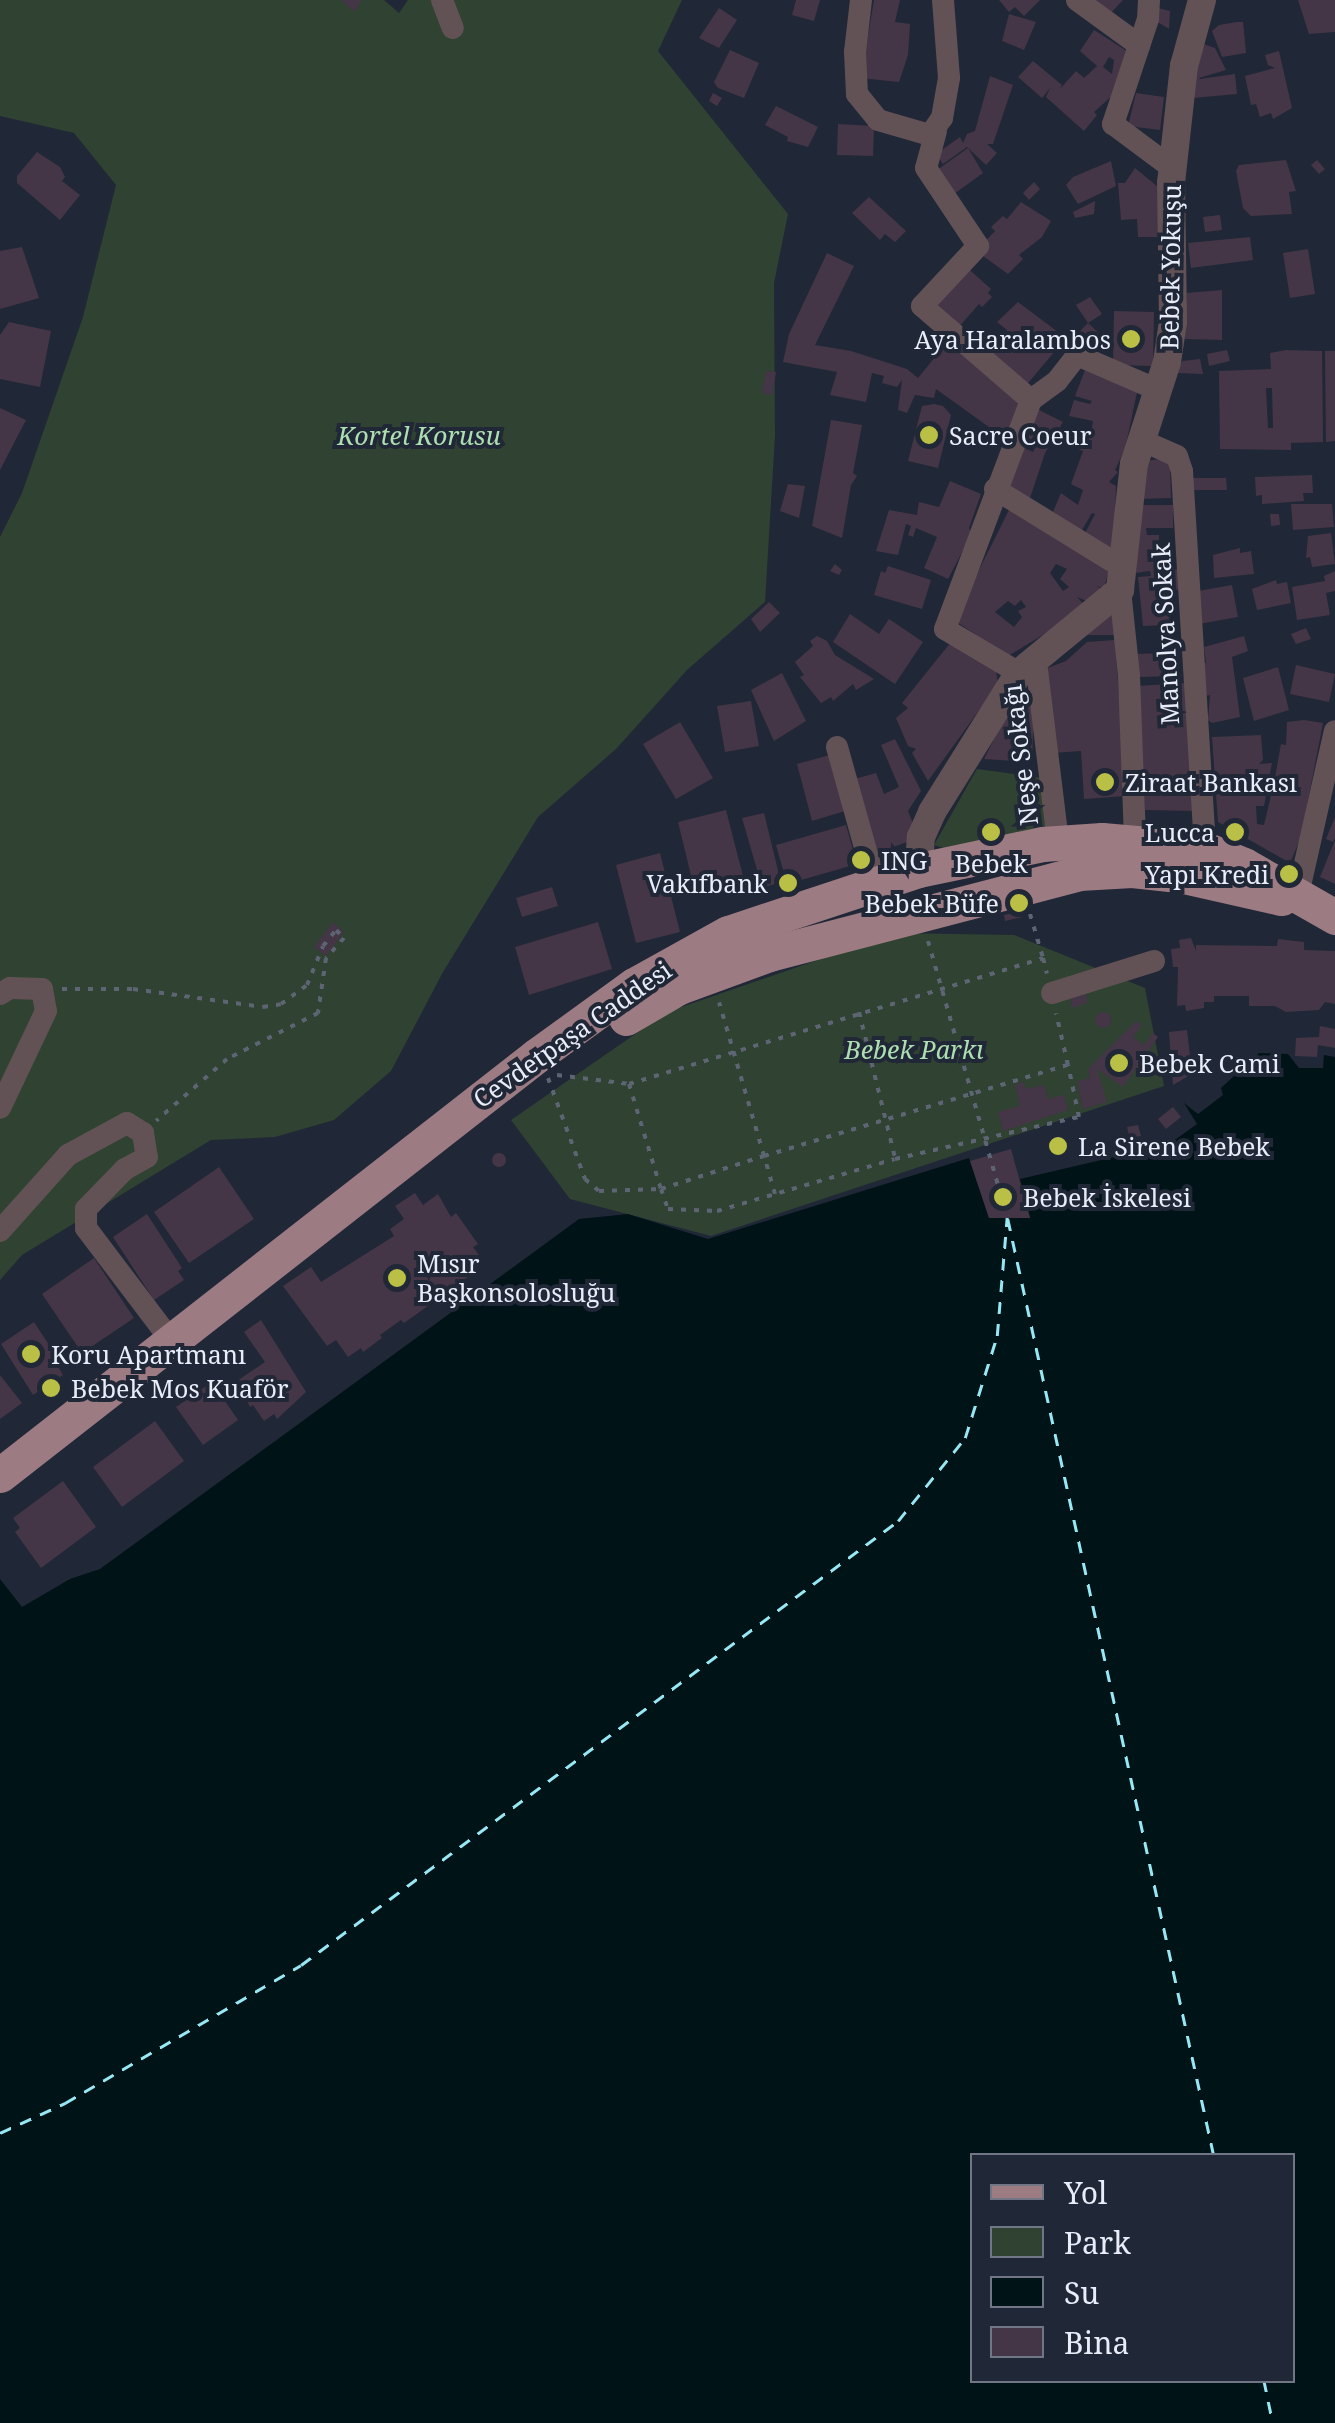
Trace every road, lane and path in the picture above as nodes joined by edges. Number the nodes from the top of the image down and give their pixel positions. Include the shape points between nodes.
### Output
1 (442, 0) edge
2 (861, 0) edge
3 (942, 0) edge
4 (1077, 0) edge
5 (1149, 0) edge
6 (1202, 0) edge
7 (454, 28) dead end
8 (1139, 45) junction
9 (936, 131) junction
10 (1172, 168) junction
11 (1158, 390) junction
12 (1031, 400) junction
13 (1141, 440) junction
14 (995, 489) junction
15 (1121, 579) junction
16 (1028, 667) junction
17 (1335, 731) edge
18 (837, 747) dead end
19 (1330, 791) edge
20 (1050, 843) junction
21 (1205, 849) junction
22 (1134, 856) junction
23 (919, 870) junction
24 (876, 883) junction
25 (1036, 884) junction
26 (832, 896) junction
27 (1297, 900) junction
28 (924, 912) junction
29 (1335, 917) edge
30 (846, 931) junction
31 (1043, 958) junction
32 (1154, 961) dead end
33 (710, 973) junction
34 (944, 988) junction
35 (42, 989) junction
36 (1052, 993) junction
37 (0, 994) edge
38 (859, 1012) junction
39 (734, 1049) junction
40 (1068, 1065) junction
41 (547, 1074) junction
42 (629, 1084) junction
43 (969, 1095) junction
44 (0, 1108) edge
45 (885, 1120) junction
46 (135, 1128) junction
47 (983, 1138) junction
48 (764, 1156) junction
49 (896, 1160) junction
50 (662, 1189) junction
51 (775, 1194) junction
52 (1007, 1216) dead end
53 (0, 1231) edge
54 (170, 1340) junction
55 (0, 1475) edge
56 (0, 1500) edge

1 - 7 street
2 - 9 street via 855,52 857,94 866,110 896,128
3 - 9 street via 949,78
4 - 8 street
5 - 8 street
6 - 10 street, Bebek Yokuşu via 1184,66
8 - 10 street via 1113,124
9 - 12 street via 926,168 978,246 922,306
10 - 11 street, Bebek Yokuşu via 1173,322
11 - 12 street via 1077,355
11 - 13 street, Bebek Yokuşu
12 - 14 street
13 - 15 street, Bebek Yokuşu
13 - 21 street, Manolya Sokak via 1177,456 1182,472
14 - 15 street
14 - 16 street via 945,629
15 - 16 street
15 - 22 street
16 - 20 street, Neşe Sokağı
16 - 23 street via 932,812 921,837
17 - 19 street
18 - 24 street
19 - 27 street
20 - 22 main road, Cevdetpaşa Caddesi
20 - 23 main road, Cevdetpaşa Caddesi
20 - 25 main road via 1056,869
21 - 22 main road, Cevdetpaşa Caddesi
21 - 27 main road, Cevdetpaşa Caddesi
22 - 25 main road, Cevdetpaşa Caddesi
22 - 27 main road, Cevdetpaşa Caddesi via 1180,875
23 - 24 main road, Cevdetpaşa Caddesi
23 - 28 main road
24 - 26 main road, Cevdetpaşa Caddesi
25 - 28 main road, Cevdetpaşa Caddesi
25 - 31 path
26 - 30 main road via 832,913
26 - 54 main road, Cevdetpaşa Caddesi via 728,933 634,985
27 - 29 main road, Cevdetpaşa Caddesi
28 - 30 main road, Cevdetpaşa Caddesi
28 - 34 path
30 - 33 main road, Cevdetpaşa Caddesi
31 - 34 path
31 - 36 path
32 - 36 street
33 - 39 path
33 - 41 main road, Cevdetpaşa Caddesi via 650,1003
34 - 38 path
34 - 43 path
35 - 37 street
35 - 44 street via 46,1012
35 - 46 path via 133,989 281,1004 308,984 336,930 344,938 326,958 318,1013 227,1058
36 - 40 path
38 - 39 path
38 - 45 path
39 - 42 path
39 - 48 path
40 - 43 path
40 - 47 path via 1079,1117
41 - 42 path
41 - 50 path via 585,1179 598,1191
41 - 56 main road, Cevdetpaşa Caddesi
42 - 50 path
43 - 45 path
43 - 47 path
45 - 48 path
45 - 49 path
46 - 53 street via 68,1155
46 - 54 street via 147,1158 125,1169 86,1209 86,1228
47 - 49 path
47 - 52 path
48 - 50 path
48 - 51 path
49 - 51 path
50 - 51 path via 668,1209 717,1210
54 - 55 main road, Cevdetpaşa Caddesi

